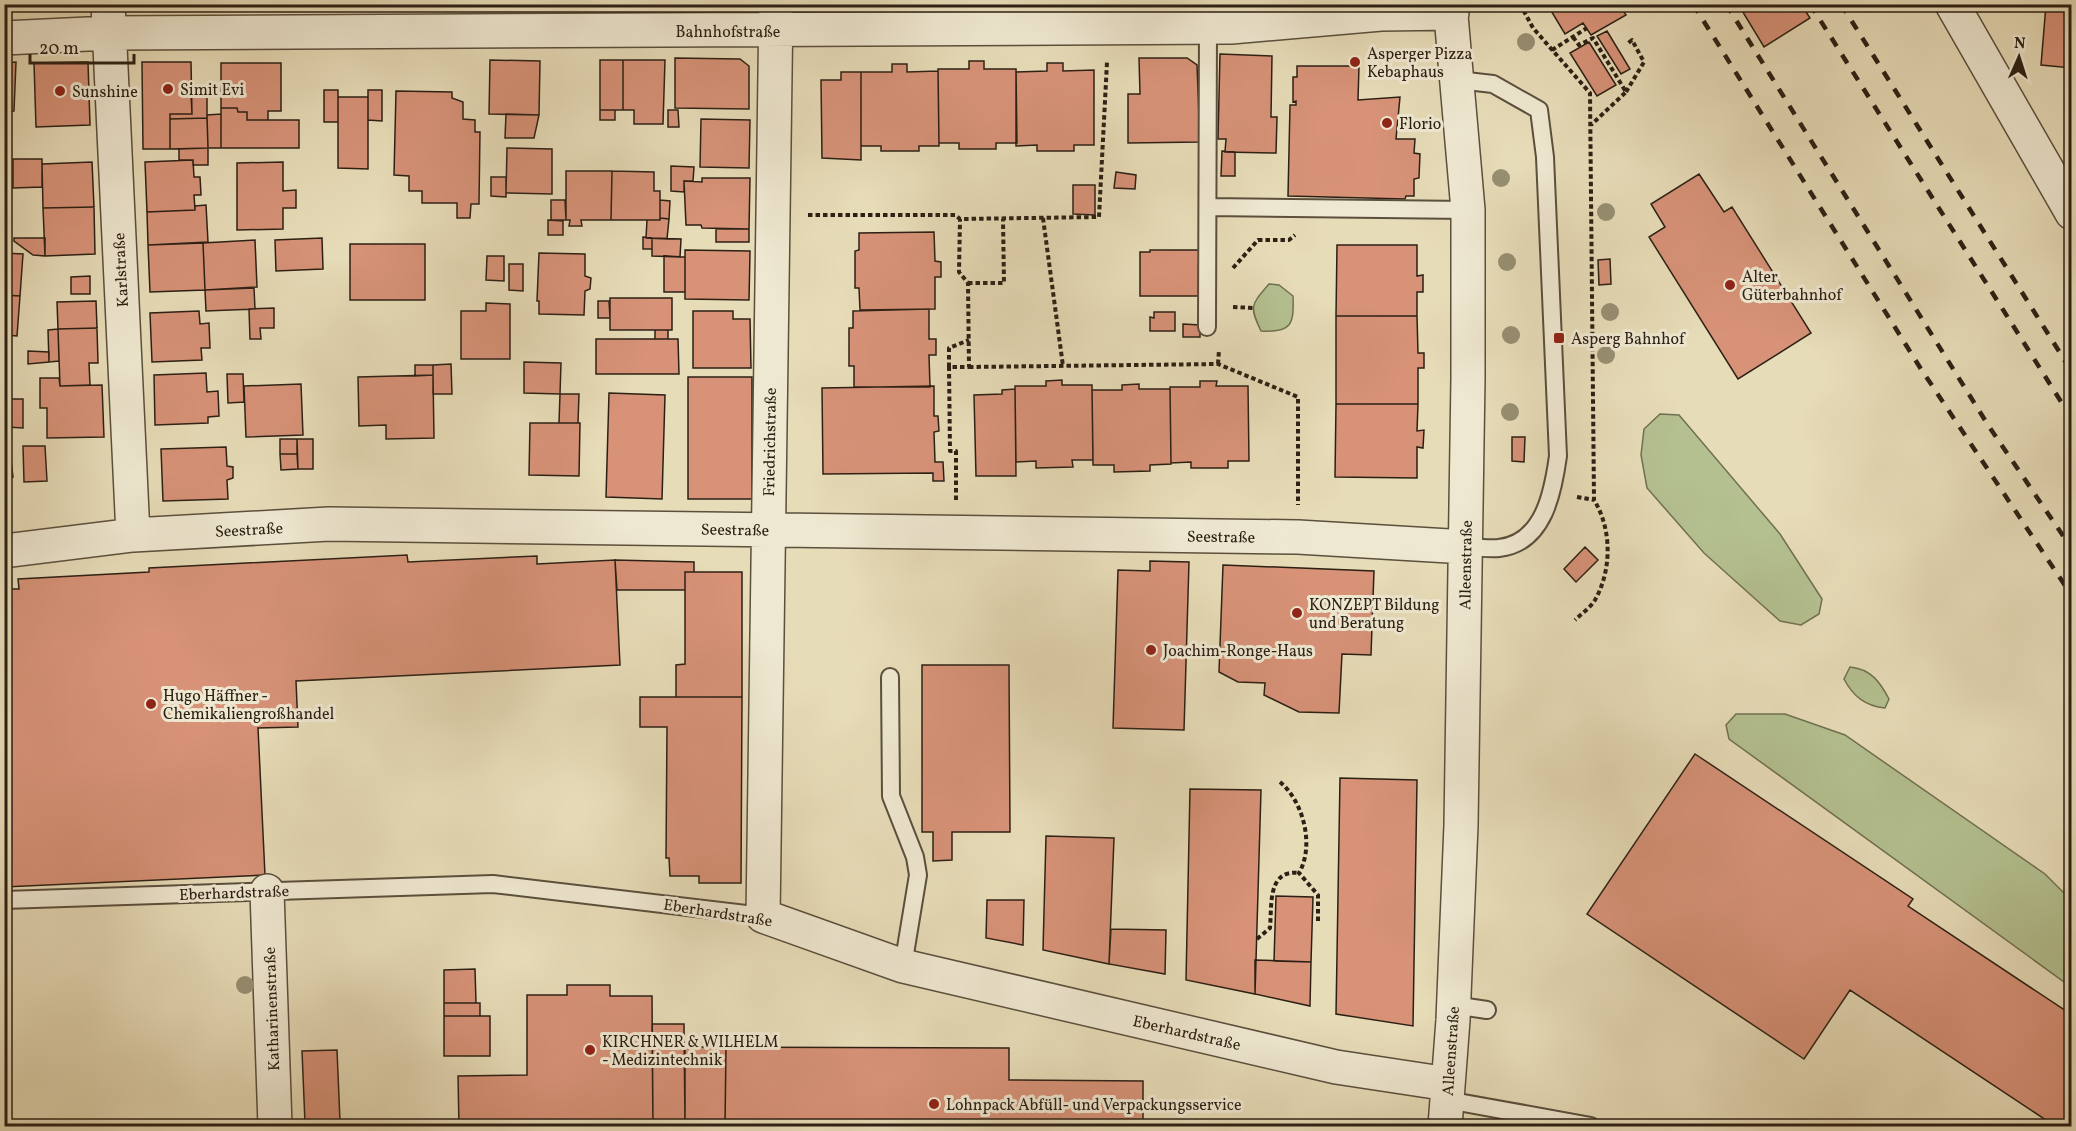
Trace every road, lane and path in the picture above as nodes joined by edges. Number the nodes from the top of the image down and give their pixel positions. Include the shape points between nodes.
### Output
1 (1520, 4) edge
2 (1952, 4) edge
3 (1451, 9) edge
4 (776, 17) edge
5 (1017, 17) edge
6 (108, 19) edge
7 (1208, 27) junction
8 (1108, 28) junction
9 (1587, 28) dead end
10 (1573, 37) junction
11 (4, 38) edge
12 (1627, 44) dead end
13 (1552, 50) junction
14 (1458, 80) junction
15 (1626, 92) junction
16 (1590, 125) junction
17 (1208, 207) junction
18 (1468, 210) junction
19 (2072, 213) edge
20 (773, 215) junction
21 (1043, 218) junction
22 (960, 219) junction
23 (1003, 219) junction
24 (1298, 232) dead end
25 (1229, 273) dead end
26 (968, 283) junction
27 (1229, 297) dead end
28 (1229, 307) junction
29 (1253, 308) dead end
30 (1226, 313) dead end
31 (1207, 327) dead end
32 (969, 340) junction
33 (1220, 341) dead end
34 (1218, 364) junction
35 (1063, 366) junction
36 (949, 367) junction
37 (969, 367) junction
38 (956, 504) dead end
39 (768, 529) junction
40 (133, 535) junction
41 (1299, 537) junction
42 (1466, 546) junction
43 (4, 551) edge
44 (1575, 620) dead end
45 (890, 678) dead end
46 (1280, 782) dead end
47 (1299, 873) junction
48 (267, 891) junction
49 (4, 900) edge
50 (763, 916) junction
51 (1318, 924) dead end
52 (1257, 939) dead end
53 (903, 966) junction
54 (1454, 1005) junction
55 (1486, 1010) dead end
56 (1446, 1103) edge
57 (275, 1126) edge
58 (1591, 1126) edge

1 - 13 path via 1533,28
2 - 19 street
3 - 7 street, Bahnhofstraße
3 - 14 street, Alleenstraße
4 - 5 street, Bahnhofstraße
4 - 6 street, Bahnhofstraße
4 - 20 street, Friedrichstraße
5 - 8 street, Bahnhofstraße
6 - 11 street, Bahnhofstraße
6 - 40 street, Karlstraße
7 - 8 street, Bahnhofstraße
7 - 17 lane
8 - 21 path via 1099,217
9 - 10 path
10 - 13 path
10 - 15 path via 1579,45 1593,38
12 - 15 path via 1632,40 1644,62
13 - 16 path via 1590,93
14 - 18 street, Alleenstraße
14 - 42 lane via 1493,84 1539,110 1545,157 1558,456 1553,491 1527,538 1501,548
15 - 16 path
16 - 44 path via 1594,500 1602,513 1608,557 1594,601
17 - 18 lane
17 - 31 lane
18 - 42 street, Alleenstraße
20 - 22 path via 955,215
20 - 39 street, Friedrichstraße
21 - 23 path
21 - 35 path
22 - 23 path
22 - 26 path via 959,272
23 - 26 path via 1004,283
24 - 25 path via 1289,240 1258,240
26 - 32 path
27 - 28 path
28 - 29 path
28 - 30 path
32 - 36 path via 949,348
32 - 37 path
33 - 34 path
34 - 35 path
34 - 41 path via 1298,397
35 - 37 path
36 - 37 path
36 - 38 path via 950,452 956,451
39 - 40 street, Seestraße via 329,524
39 - 41 street, Seestraße
39 - 50 street, Friedrichstraße
40 - 43 street, Seestraße
41 - 42 street, Seestraße
42 - 54 street, Alleenstraße
45 - 53 lane via 891,796 918,875
46 - 47 path via 1298,803 1303,822 1305,864
47 - 51 path via 1318,895
47 - 52 path via 1292,872 1277,880 1272,889 1270,928
48 - 49 lane, Eberhardstraße
48 - 50 lane, Eberhardstraße via 493,884
48 - 57 street, Katharinenstraße
50 - 53 street, Eberhardstraße
53 - 56 street, Eberhardstraße via 1336,1066
54 - 55 lane
54 - 56 street, Alleenstraße
56 - 58 lane

